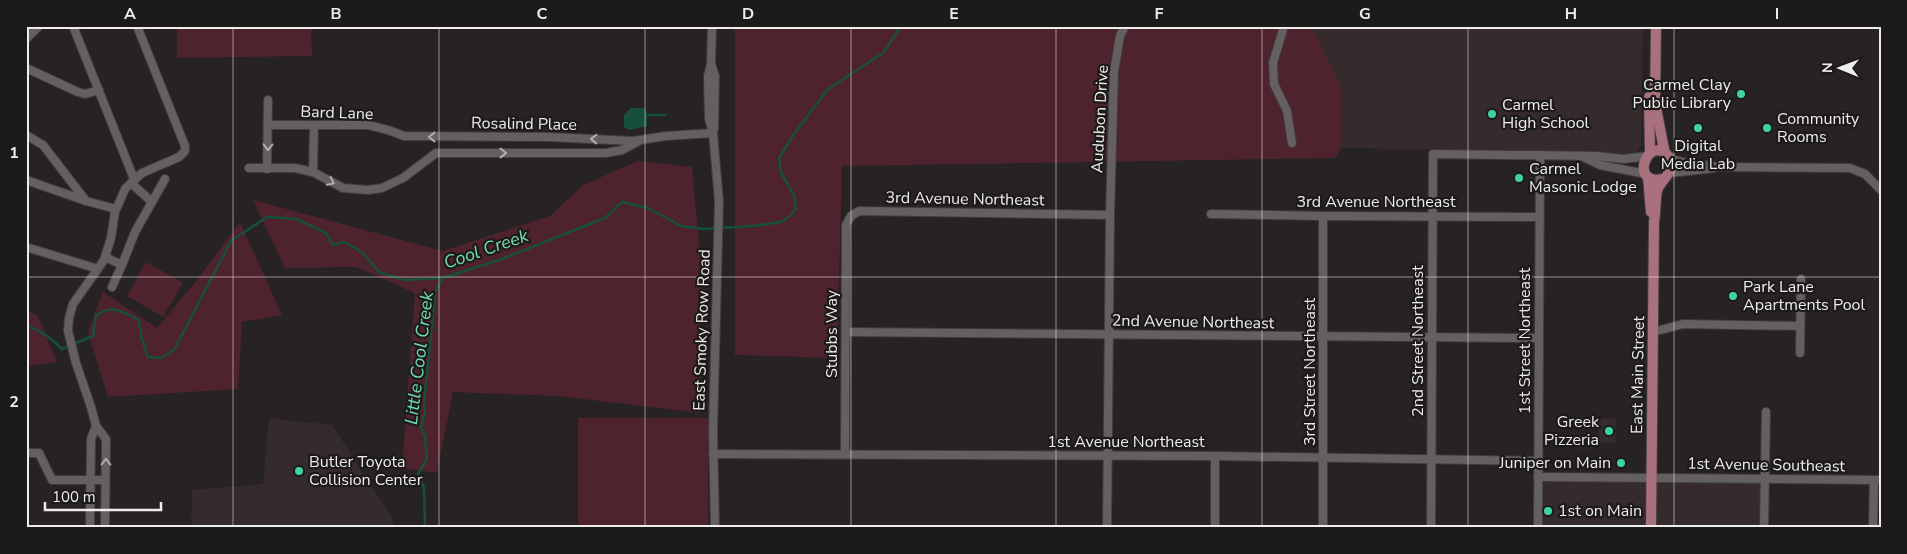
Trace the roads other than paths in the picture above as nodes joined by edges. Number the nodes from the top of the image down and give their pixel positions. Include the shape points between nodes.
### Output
1 (40, 26) edge
2 (73, 26) edge
3 (137, 26) edge
4 (712, 26) edge
5 (1125, 26) edge
6 (1284, 26) edge
7 (1650, 26) edge
8 (1656, 26) edge
9 (26, 39) edge
10 (26, 68) edge
11 (99, 90) junction
12 (268, 100) dead end
13 (268, 125) junction
14 (314, 125) junction
15 (713, 134) junction
16 (26, 135) edge
17 (404, 136) joint
18 (643, 139) junction
19 (1292, 143) dead end
20 (1648, 154) junction
21 (1540, 155) junction
22 (1668, 156) junction
23 (1583, 157) junction
24 (1721, 167) junction
25 (249, 168) dead end
26 (267, 169) junction
27 (313, 172) junction
28 (1647, 175) junction
29 (1666, 176) junction
30 (165, 179) dead end
31 (26, 180) edge
32 (132, 181) junction
33 (1880, 189) edge
34 (86, 201) junction
35 (152, 202) junction
36 (116, 209) junction
37 (1212, 214) dead end
38 (1110, 215) junction
39 (851, 216) joint
40 (1323, 216) junction
41 (1432, 216) junction
42 (1540, 217) junction
43 (1654, 222) junction
44 (26, 248) edge
45 (105, 257) junction
46 (122, 265) junction
47 (98, 269) junction
48 (1801, 279) dead end
49 (112, 287) dead end
50 (1800, 326) junction
51 (846, 332) junction
52 (1653, 332) junction
53 (1109, 334) junction
54 (1324, 337) junction
55 (1432, 337) junction
56 (1539, 338) junction
57 (1800, 353) dead end
58 (1766, 412) dead end
59 (96, 426) junction
60 (26, 453) edge
61 (713, 454) junction
62 (845, 454) junction
63 (1107, 456) junction
64 (1215, 456) junction
65 (1323, 458) junction
66 (1432, 460) junction
67 (1538, 460) junction
68 (1538, 477) junction
69 (1652, 478) junction
70 (1766, 479) junction
71 (90, 480) junction
72 (106, 480) junction
73 (1877, 480) edge
74 (90, 528) edge
75 (105, 528) edge
76 (715, 528) edge
77 (1107, 528) edge
78 (1215, 528) edge
79 (1323, 528) edge
80 (1431, 528) edge
81 (1538, 528) edge
82 (1651, 528) edge
83 (1764, 528) edge
84 (1873, 528) edge

1 - 9 street
2 - 11 street
3 - 32 street via 185,151
4 - 15 street, East Smoky Row Road via 708,90
5 - 38 street, Audubon Drive via 1120,36 1114,72
6 - 19 street via 1274,63 1274,84 1288,110
7 - 20 main road
8 - 22 main road via 1655,103
10 - 11 street via 78,92 85,94
11 - 32 street
12 - 13 street
13 - 14 street, Bard Lane
13 -> 26 street
14 - 17 street, Bard Lane via 368,125
14 - 27 street
15 - 18 street, Rosalind Place via 691,133
15 - 61 street, East Smoky Row Road via 719,201
16 - 34 street via 42,145
18 -> 17 street, Rosalind Place
27 -> 18 street, Rosalind Place via 343,188 368,190 382,188 402,178 436,153 606,153 622,150
20 - 22 main road via 1661,152
20 - 23 street via 1624,159
20 - 28 main road via 1643,165
21 - 23 street
21 - 41 street, 2nd Street Northeast via 1433,154
21 - 42 street, 1st Street Northeast
22 - 24 street via 1686,163
22 - 29 main road via 1672,164
23 - 28 street via 1600,165
24 - 29 street
24 - 33 street via 1850,168 1865,174
25 - 26 street
26 - 27 street via 295,168
28 - 29 main road via 1658,180
28 - 43 main road, East Main Street
29 - 43 main road, East Main Street via 1657,191
30 - 35 street
31 - 34 street
32 - 35 street
32 - 36 street
34 - 36 street
35 - 46 street
36 - 45 street
37 - 40 street, 3rd Avenue Northeast
38 - 39 street, 3rd Avenue Northeast via 859,211
38 - 53 street, Audubon Drive
39 - 51 street, Stubbs Way via 846,226
40 - 41 street, 3rd Avenue Northeast
40 - 54 street, 3rd Street Northeast
41 - 42 street, 3rd Avenue Northeast
41 - 55 street, 2nd Street Northeast
42 - 56 street, 1st Street Northeast
43 - 52 main road, East Main Street
44 - 47 street
45 - 46 street
45 - 47 street
46 - 49 street
47 - 59 street via 73,304 68,331
48 - 50 street
50 - 52 street via 1683,324
50 - 57 street
51 - 53 street, 2nd Avenue Northeast
51 - 62 street, Stubbs Way
52 - 69 main road, East Main Street
53 - 54 street, 2nd Avenue Northeast
53 - 63 street, Audubon Drive
54 - 55 street, 2nd Avenue Northeast
54 - 65 street, 3rd Street Northeast
55 - 56 street, 2nd Avenue Northeast
55 - 66 street, 2nd Street Northeast
56 - 67 street, 1st Street Northeast
58 - 70 street
59 - 71 street via 91,439
72 -> 59 street via 106,439
60 - 71 street via 39,453 52,480
61 - 62 street, 1st Avenue Northeast
61 - 76 street, East Smoky Row Road
62 - 63 street, 1st Avenue Northeast
63 - 64 street, 1st Avenue Northeast
63 - 77 street, Audubon Drive
64 - 65 street, 1st Avenue Northeast
64 - 78 street
65 - 66 street, 1st Avenue Northeast
65 - 79 street, 3rd Street Northeast
66 - 67 street, 1st Avenue Northeast
66 - 80 street, 2nd Street Northeast
67 - 68 street, 1st Street Northeast
68 - 69 street
68 - 81 street, 1st Street Northeast
69 - 70 street, 1st Avenue Southeast
69 - 82 main road, East Main Street
70 - 73 street, 1st Avenue Southeast
70 - 83 street
71 - 72 street
71 - 74 street
72 - 75 street
73 - 84 street

